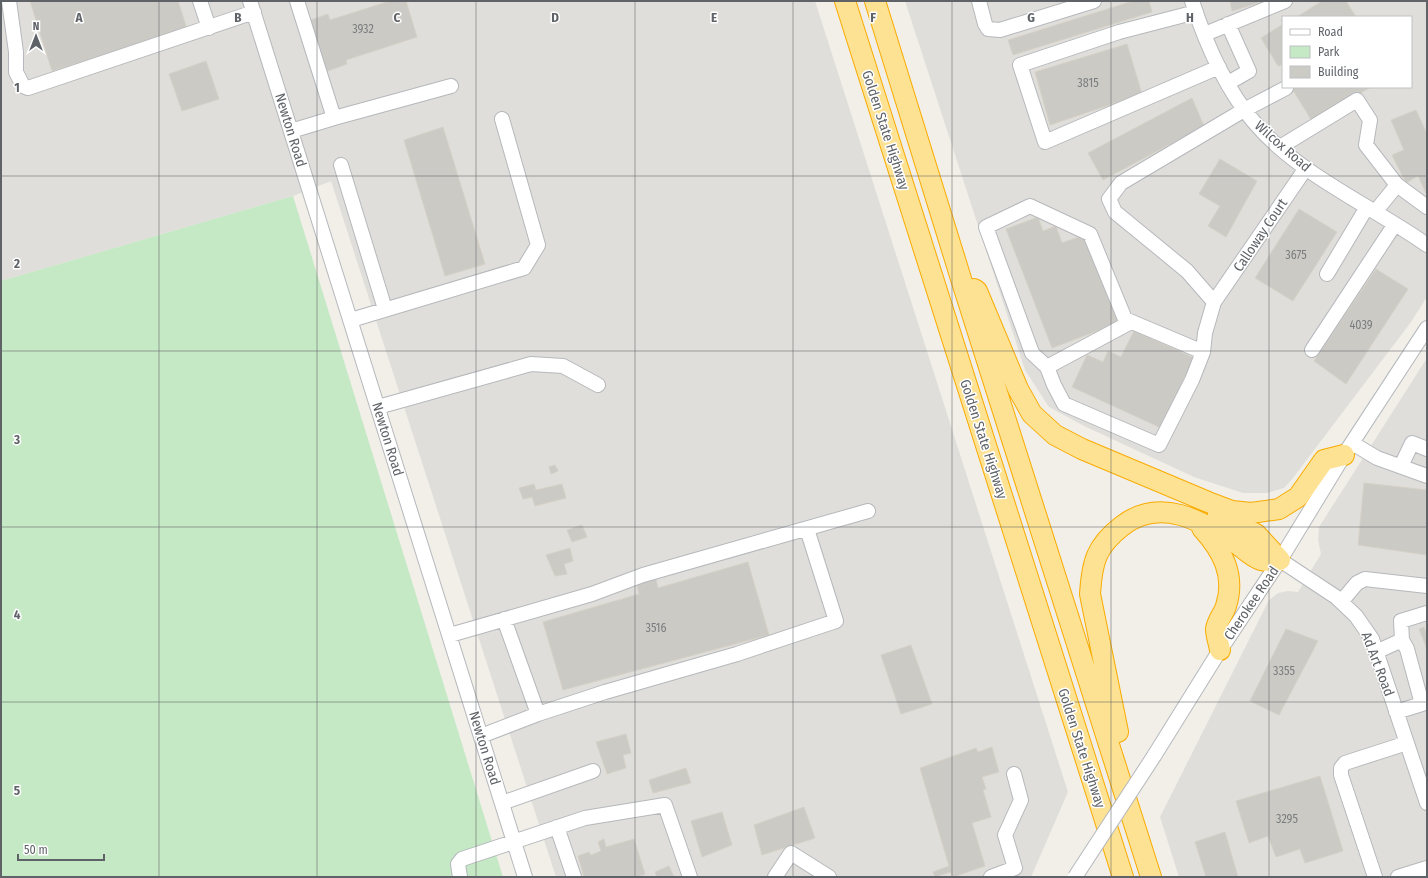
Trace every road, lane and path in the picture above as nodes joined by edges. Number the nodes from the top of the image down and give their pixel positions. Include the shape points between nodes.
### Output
1 (9, 1) edge
2 (200, 1) edge
3 (297, 1) edge
4 (845, 1) edge
5 (875, 1) edge
6 (978, 1) edge
7 (1094, 1) edge
8 (1285, 1) edge
9 (1194, 6) edge
10 (252, 7) edge
11 (1228, 24) junction
12 (209, 28) junction
13 (1205, 34) junction
14 (1219, 68) junction
15 (1228, 83) junction
16 (451, 86) dead end
17 (1286, 88) dead end
18 (1244, 110) junction
19 (334, 118) junction
20 (502, 119) dead end
21 (291, 131) junction
22 (1280, 147) junction
23 (341, 165) dead end
24 (1306, 168) junction
25 (1397, 184) junction
26 (1427, 207) edge
27 (1371, 209) junction
28 (1395, 224) junction
29 (1427, 245) edge
30 (1327, 274) dead end
31 (962, 282) junction
32 (1214, 302) junction
33 (385, 310) junction
34 (351, 320) junction
35 (1131, 322) junction
36 (1427, 328) edge
37 (1312, 350) dead end
38 (1203, 352) junction
39 (1047, 367) junction
40 (598, 385) dead end
41 (378, 407) junction
42 (1348, 449) junction
43 (1427, 449) edge
44 (1400, 466) junction
45 (1427, 476) edge
46 (1208, 502) junction
47 (868, 511) dead end
48 (1195, 520) junction
49 (807, 529) junction
50 (1280, 560) junction
51 (1427, 586) edge
52 (1341, 602) junction
53 (1427, 612) edge
54 (504, 619) junction
55 (450, 635) junction
56 (1402, 640) junction
57 (1220, 650) junction
58 (1376, 652) junction
59 (1425, 706) edge
60 (538, 714) junction
61 (1398, 716) junction
62 (481, 736) junction
63 (1407, 743) junction
64 (1117, 767) junction
65 (593, 771) dead end
66 (1014, 774) dead end
67 (1426, 797) edge
68 (502, 803) junction
69 (557, 827) junction
70 (1107, 828) junction
71 (514, 841) junction
72 (1427, 868) edge
73 (1373, 876) edge
74 (460, 877) edge
75 (525, 877) edge
76 (574, 877) edge
77 (690, 877) edge
78 (775, 877) edge
79 (829, 877) edge
80 (992, 877) edge
81 (1075, 877) edge
82 (1111, 877) edge
83 (1123, 877) edge
84 (1151, 877) edge
85 (1398, 877) edge

1 - 12 street via 16,72 23,86 28,88
2 - 12 street
3 - 19 street
4 - 70 highway, Golden State Highway
5 - 31 highway, Golden State Highway
6 - 7 street via 988,29 1000,30
8 - 11 street
9 - 13 street, Wilcox Road
9 - 14 street via 1020,65 1045,142
10 - 12 street
10 - 21 street, Newton Road
11 - 13 street
11 - 15 street via 1249,71
13 - 14 street, Wilcox Road
14 - 15 street, Wilcox Road
15 - 18 street, Wilcox Road
16 - 19 street
17 - 18 street
18 - 22 street, Wilcox Road
18 - 32 street via 1121,183 1109,199 1115,212 1187,271
19 - 21 street
20 - 33 street via 538,245 528,262 524,268
21 - 34 street, Newton Road
22 - 24 street, Wilcox Road
22 - 25 street via 1357,100 1370,120 1366,145
23 - 33 street
24 - 27 street, Wilcox Road
24 - 32 street, Calloway Court
25 - 26 street
25 - 27 street
27 - 28 street, Wilcox Road
27 - 30 street
28 - 29 street, Wilcox Road
28 - 37 street
31 - 46 highway via 977,291 1018,389 1032,414 1055,435
31 - 64 highway, Golden State Highway
32 - 38 street, Calloway Court via 1205,333
33 - 34 street
34 - 41 street, Newton Road
35 - 38 street
35 - 39 street
35 - 39 street via 1126,319 1090,234 1030,206 986,227 1032,353
36 - 42 street, Cherokee Road
38 - 39 street, Calloway Court via 1192,380 1159,445 1064,404
40 - 41 street via 563,366 531,364
41 - 55 street, Newton Road
42 - 44 street
42 - 46 highway via 1324,460 1298,497 1279,509 1251,513 1232,511
42 - 50 street, Cherokee Road
43 - 44 street via 1412,443
44 - 45 street
46 - 50 highway via 1215,512 1256,534
47 - 49 street
48 - 50 highway via 1207,524 1261,560
48 - 57 highway via 1222,553 1228,572 1230,587 1226,606 1216,628
48 - 64 highway via 1164,511 1148,513 1129,520 1108,537 1097,553 1090,594 1119,739
49 - 54 street via 643,575 592,594
49 - 60 street via 836,620 738,654
50 - 52 street, Ad Art Road
50 - 57 street, Cherokee Road
51 - 52 street via 1365,579 1357,583
52 - 58 street, Ad Art Road via 1356,616 1372,639
53 - 56 street via 1401,621
54 - 55 street
54 - 60 street
55 - 62 street, Newton Road
56 - 58 street
56 - 59 street
57 - 81 street, Cherokee Road, bridge
58 - 61 street, Ad Art Road
59 - 61 street
60 - 62 street
61 - 63 street, Ad Art Road
62 - 68 street, Newton Road
63 - 67 street, Ad Art Road
63 - 73 street via 1345,764 1341,768
64 - 84 highway, Golden State Highway
65 - 68 street
66 - 80 street via 1021,800 1005,835 1015,868
68 - 71 street, Newton Road
69 - 71 street
69 - 76 street
69 - 77 street via 585,818 665,805
70 - 82 highway
70 - 83 highway, Golden State Highway
71 - 74 street via 462,859 458,864
71 - 75 street, Newton Road
72 - 85 street
78 - 79 street via 791,853

